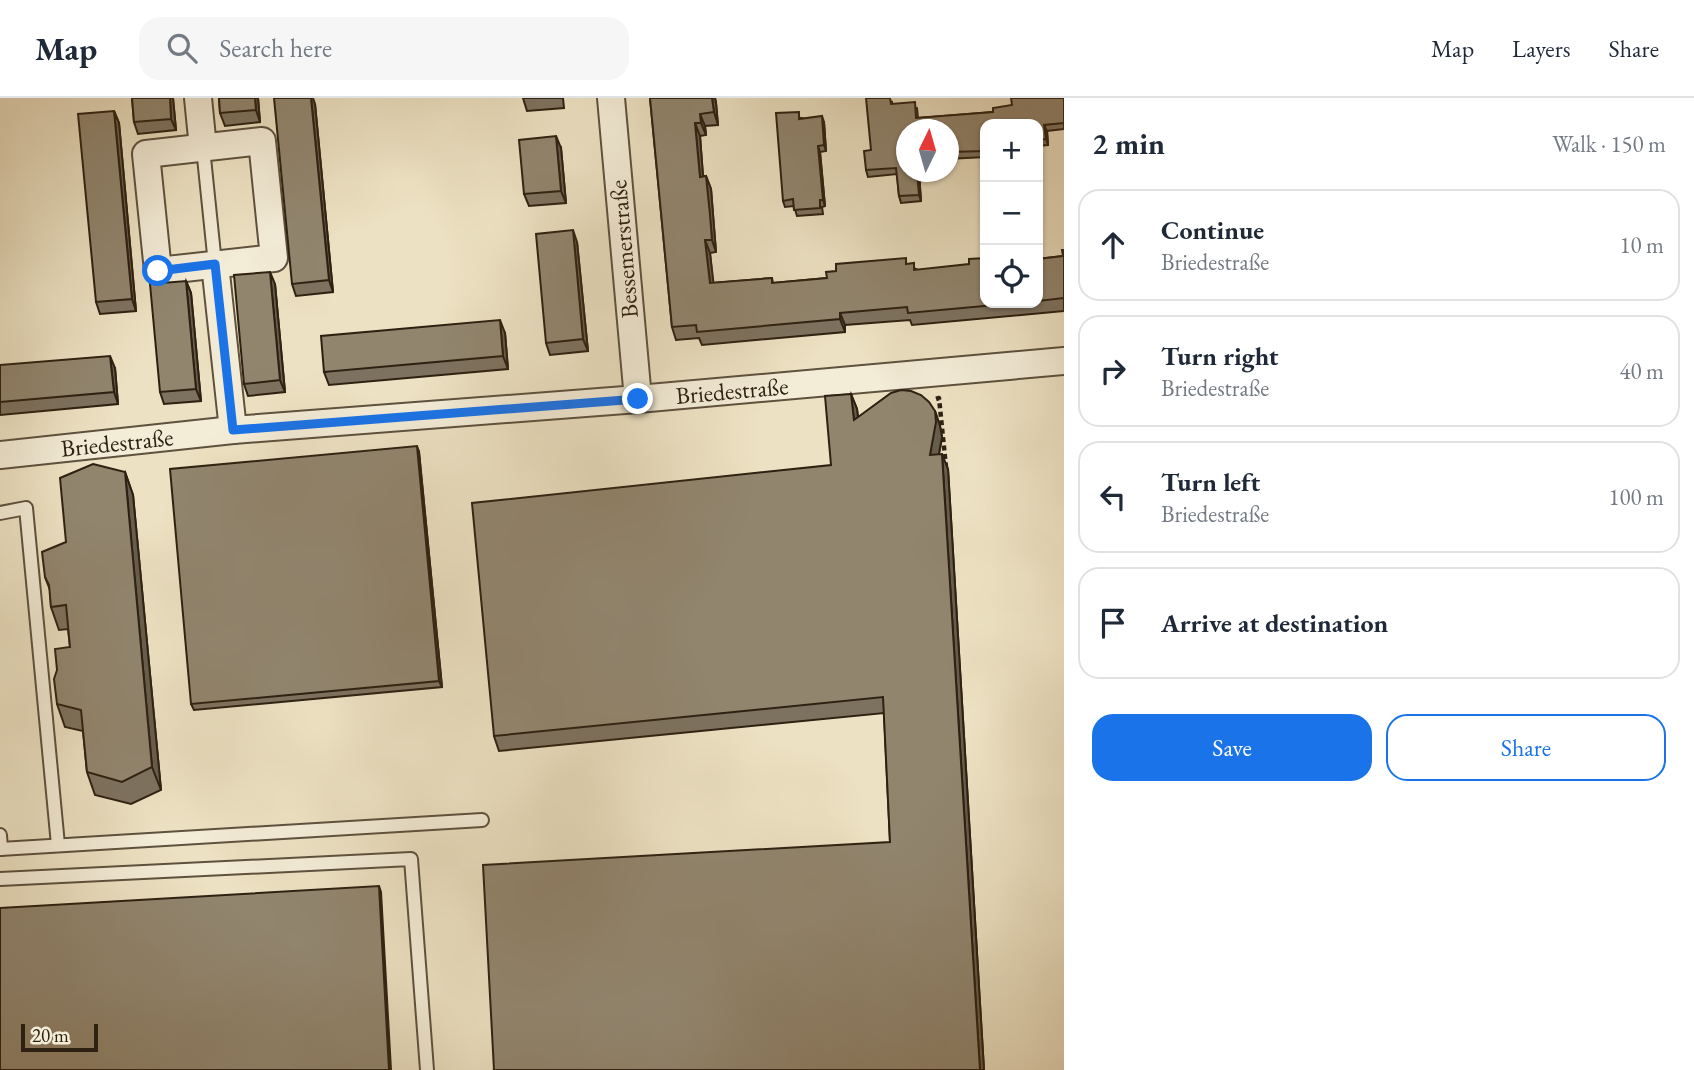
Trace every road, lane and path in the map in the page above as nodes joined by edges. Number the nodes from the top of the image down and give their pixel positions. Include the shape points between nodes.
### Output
1 (198, 98) edge
2 (611, 98) edge
3 (203, 148) junction
4 (215, 264) junction
5 (1064, 361) edge
6 (638, 399) junction
7 (926, 400) edge
8 (233, 430) junction
9 (0, 455) edge
10 (946, 467) edge
11 (0, 513) edge
12 (482, 820) dead end
13 (0, 835) edge
14 (58, 845) junction
15 (1, 849) edge
16 (0, 879) edge
17 (427, 1070) edge

1 - 3 street
2 - 6 street, Bessemerstraße
3 - 4 lane
3 - 4 street via 146,154 158,271
3 - 4 street via 262,141 274,258
4 - 8 street
5 - 6 street, Briedestraße
6 - 8 street, Briedestraße
7 - 10 path via 939,398
8 - 9 street, Briedestraße
11 - 14 lane via 26,508
12 - 14 lane
13 - 15 lane
14 - 15 lane
16 - 17 lane via 411,859

